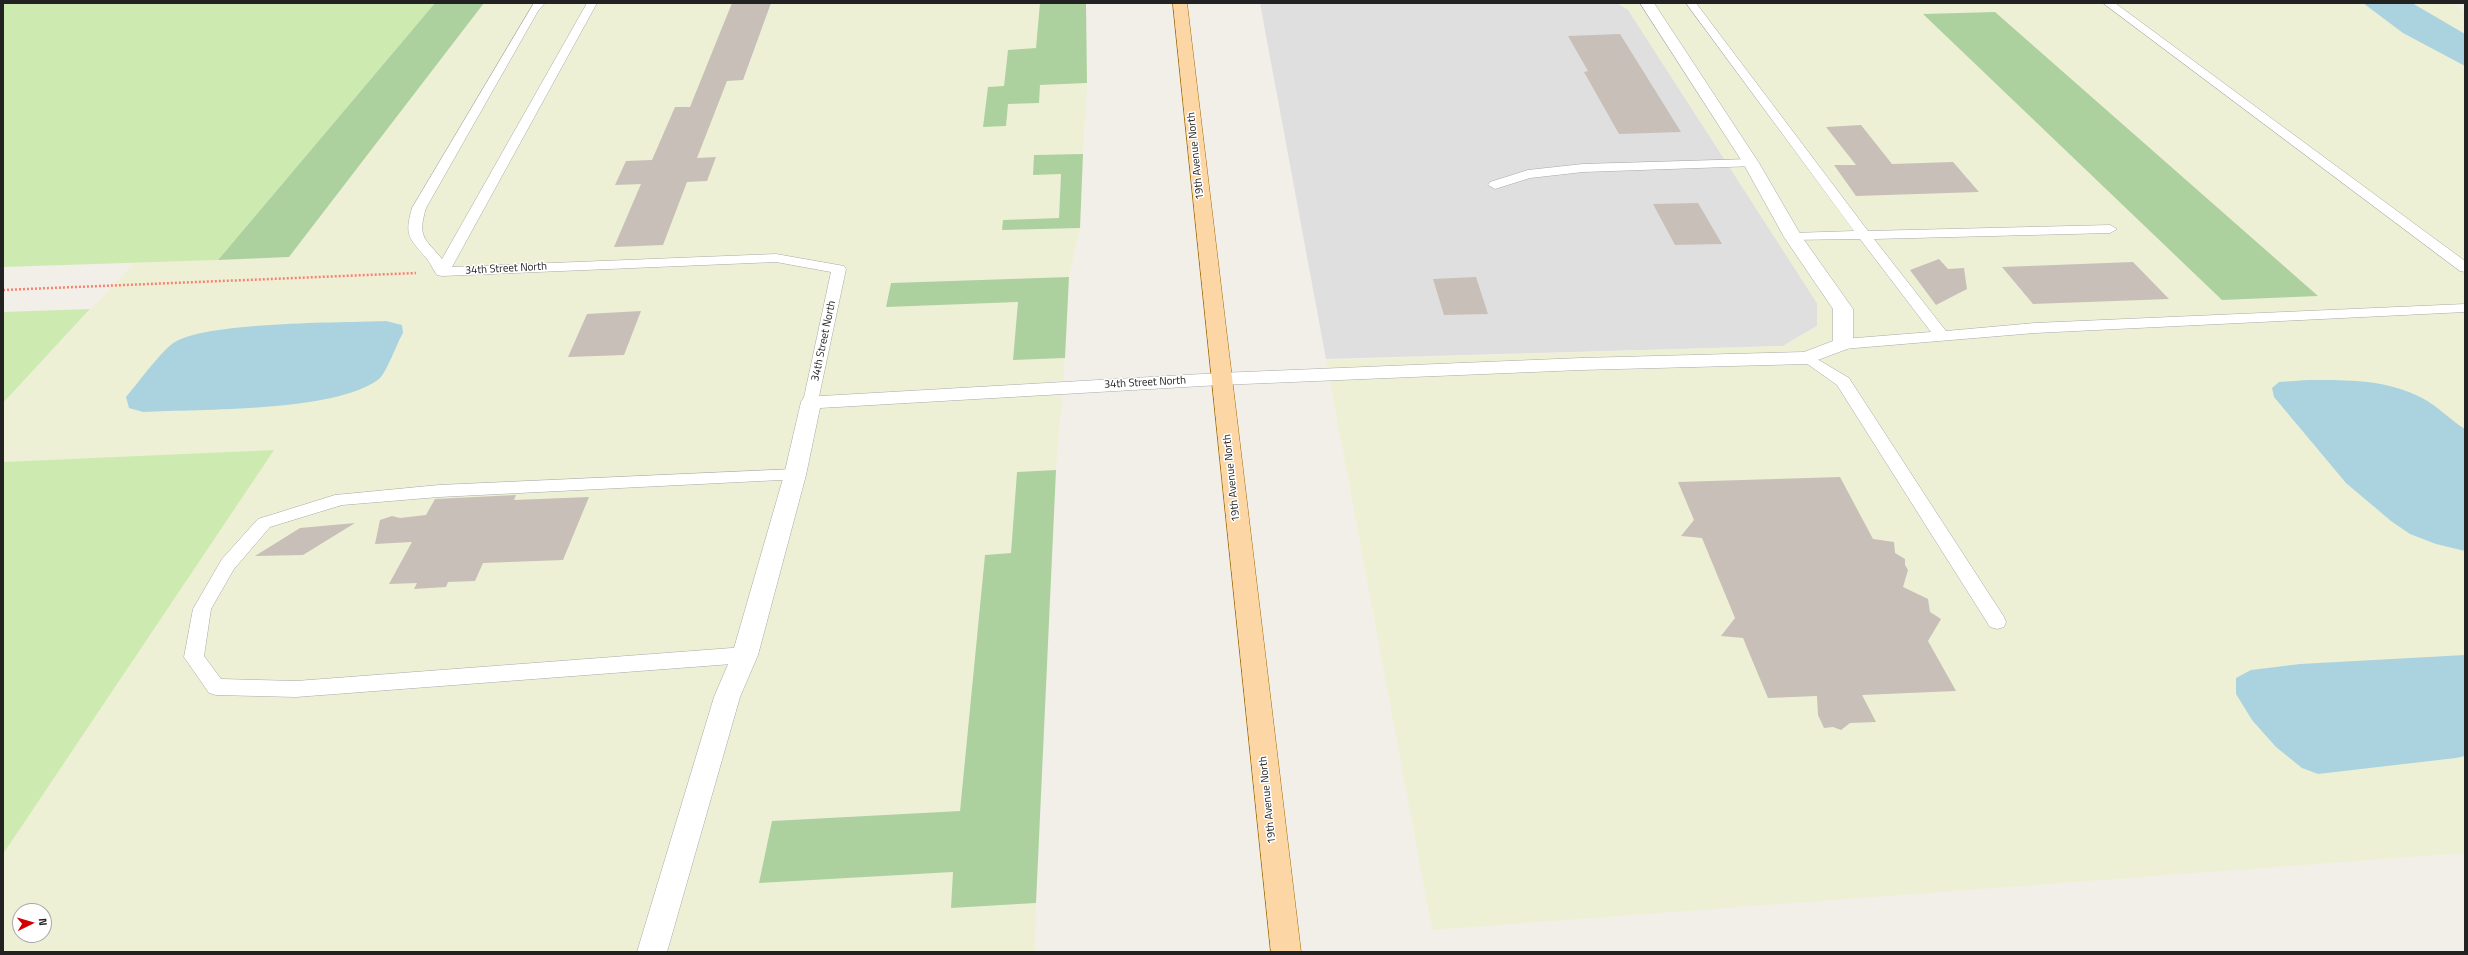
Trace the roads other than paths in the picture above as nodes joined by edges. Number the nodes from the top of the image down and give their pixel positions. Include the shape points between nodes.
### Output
1 (540, 3) edge
2 (592, 3) edge
3 (1180, 3) edge
4 (1647, 3) edge
5 (1691, 3) edge
6 (2108, 3) edge
7 (1751, 163) junction
8 (1495, 185) dead end
9 (2110, 229) dead end
10 (1864, 235) junction
11 (1793, 237) junction
12 (2465, 268) edge
13 (442, 272) junction
14 (2465, 308) edge
15 (1942, 336) junction
16 (1843, 344) junction
17 (1807, 358) junction
18 (1220, 379) junction
19 (811, 402) junction
20 (795, 474) junction
21 (1997, 622) dead end
22 (745, 655) junction
23 (652, 952) edge
24 (1286, 952) edge

1 - 13 lane via 534,9 419,208 412,225 416,239 427,253 437,258
2 - 13 lane
3 - 18 main road, 19th Avenue North
4 - 7 street
5 - 10 lane
6 - 12 lane
7 - 8 lane via 1583,168 1528,174
7 - 11 street
9 - 10 lane
10 - 11 lane
10 - 15 lane
11 - 16 street via 1843,309
13 - 19 lane, 34th Street North via 776,258 839,269
14 - 15 lane via 2034,328
15 - 16 lane
16 - 17 street, 34th Street North
17 - 18 street, 34th Street North via 1581,364
17 - 21 lane via 1843,382
18 - 19 street, 34th Street North
18 - 24 main road, 19th Avenue North
19 - 20 street
20 - 22 street
20 - 22 lane via 439,491 334,501 264,523 228,564 202,609 194,657 216,687 296,689
22 - 23 street via 727,696

